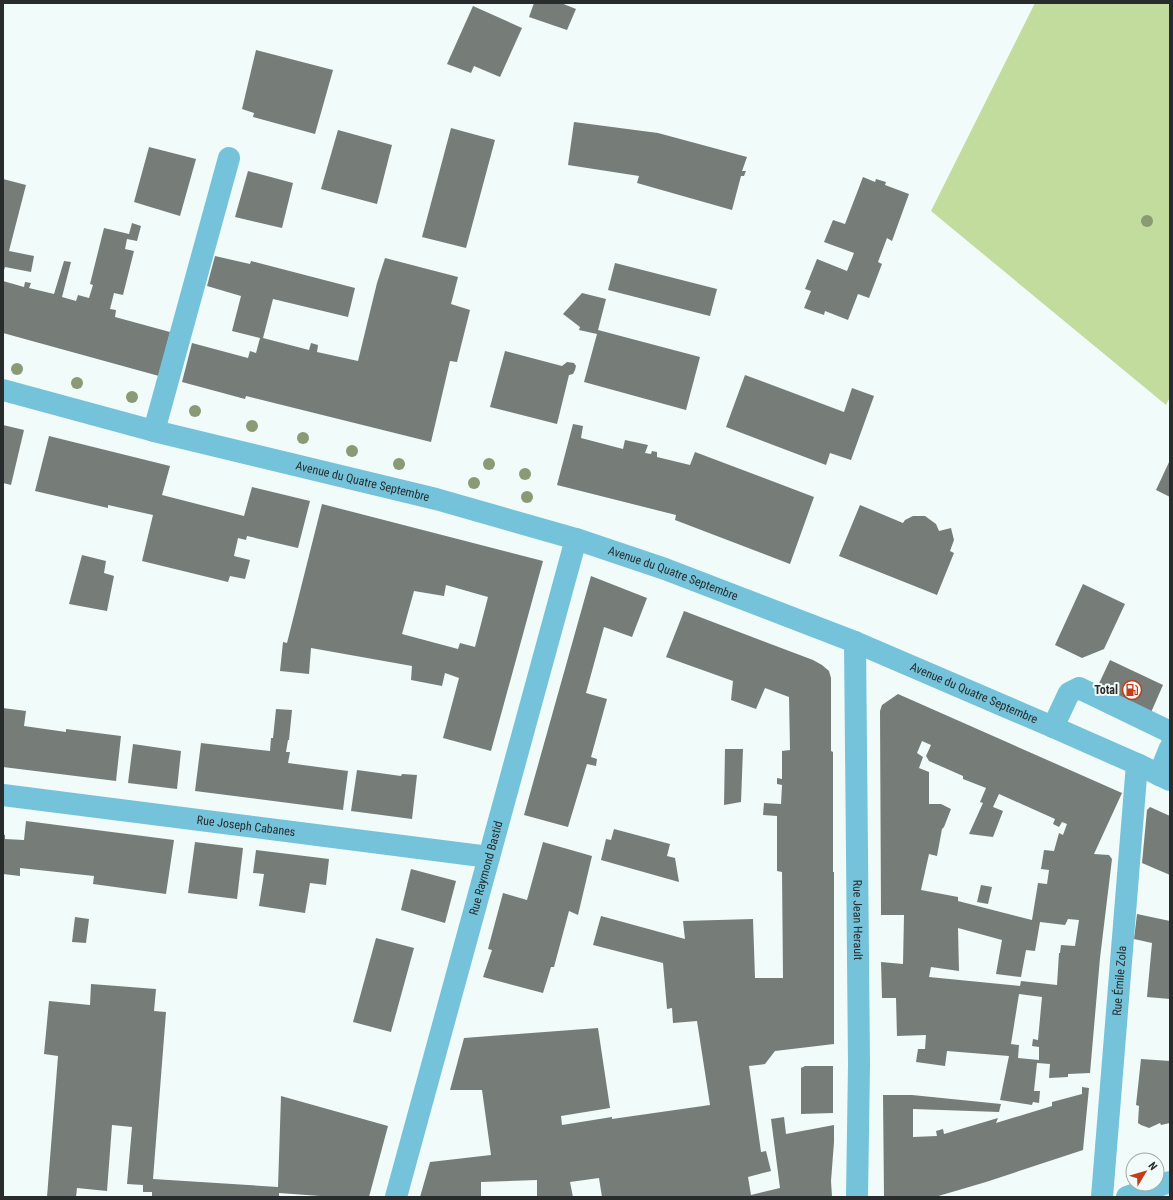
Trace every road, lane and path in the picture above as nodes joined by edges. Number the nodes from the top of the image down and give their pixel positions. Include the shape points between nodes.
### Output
1 (229, 158) dead end
2 (3, 390) edge
3 (154, 431) junction
4 (576, 539) junction
5 (855, 642) junction
6 (1053, 727) junction
7 (1170, 734) edge
8 (1170, 748) edge
9 (1137, 764) junction
10 (1164, 778) edge
11 (3, 795) edge
12 (489, 857) junction
13 (1170, 1182) edge
14 (396, 1197) edge
15 (857, 1197) edge
16 (1102, 1197) edge
17 (1127, 1197) edge

1 - 3 street
2 - 3 street, Avenue du Quatre Septembre
3 - 4 street, Avenue du Quatre Septembre via 436,499
4 - 5 street, Avenue du Quatre Septembre via 665,569
4 - 12 street, Rue Raymond Bastid
5 - 6 street, Avenue du Quatre Septembre
5 - 15 street, Rue Jean Herault via 859,1056
6 - 7 street via 1069,693 1079,688
6 - 9 street, Avenue du Quatre Septembre
8 - 10 street
9 - 10 street, Avenue du Quatre Septembre
9 - 16 street, Rue Émile Zola
11 - 12 street, Rue Joseph Cabanes
12 - 14 street, Rue Raymond Bastid
13 - 17 street

